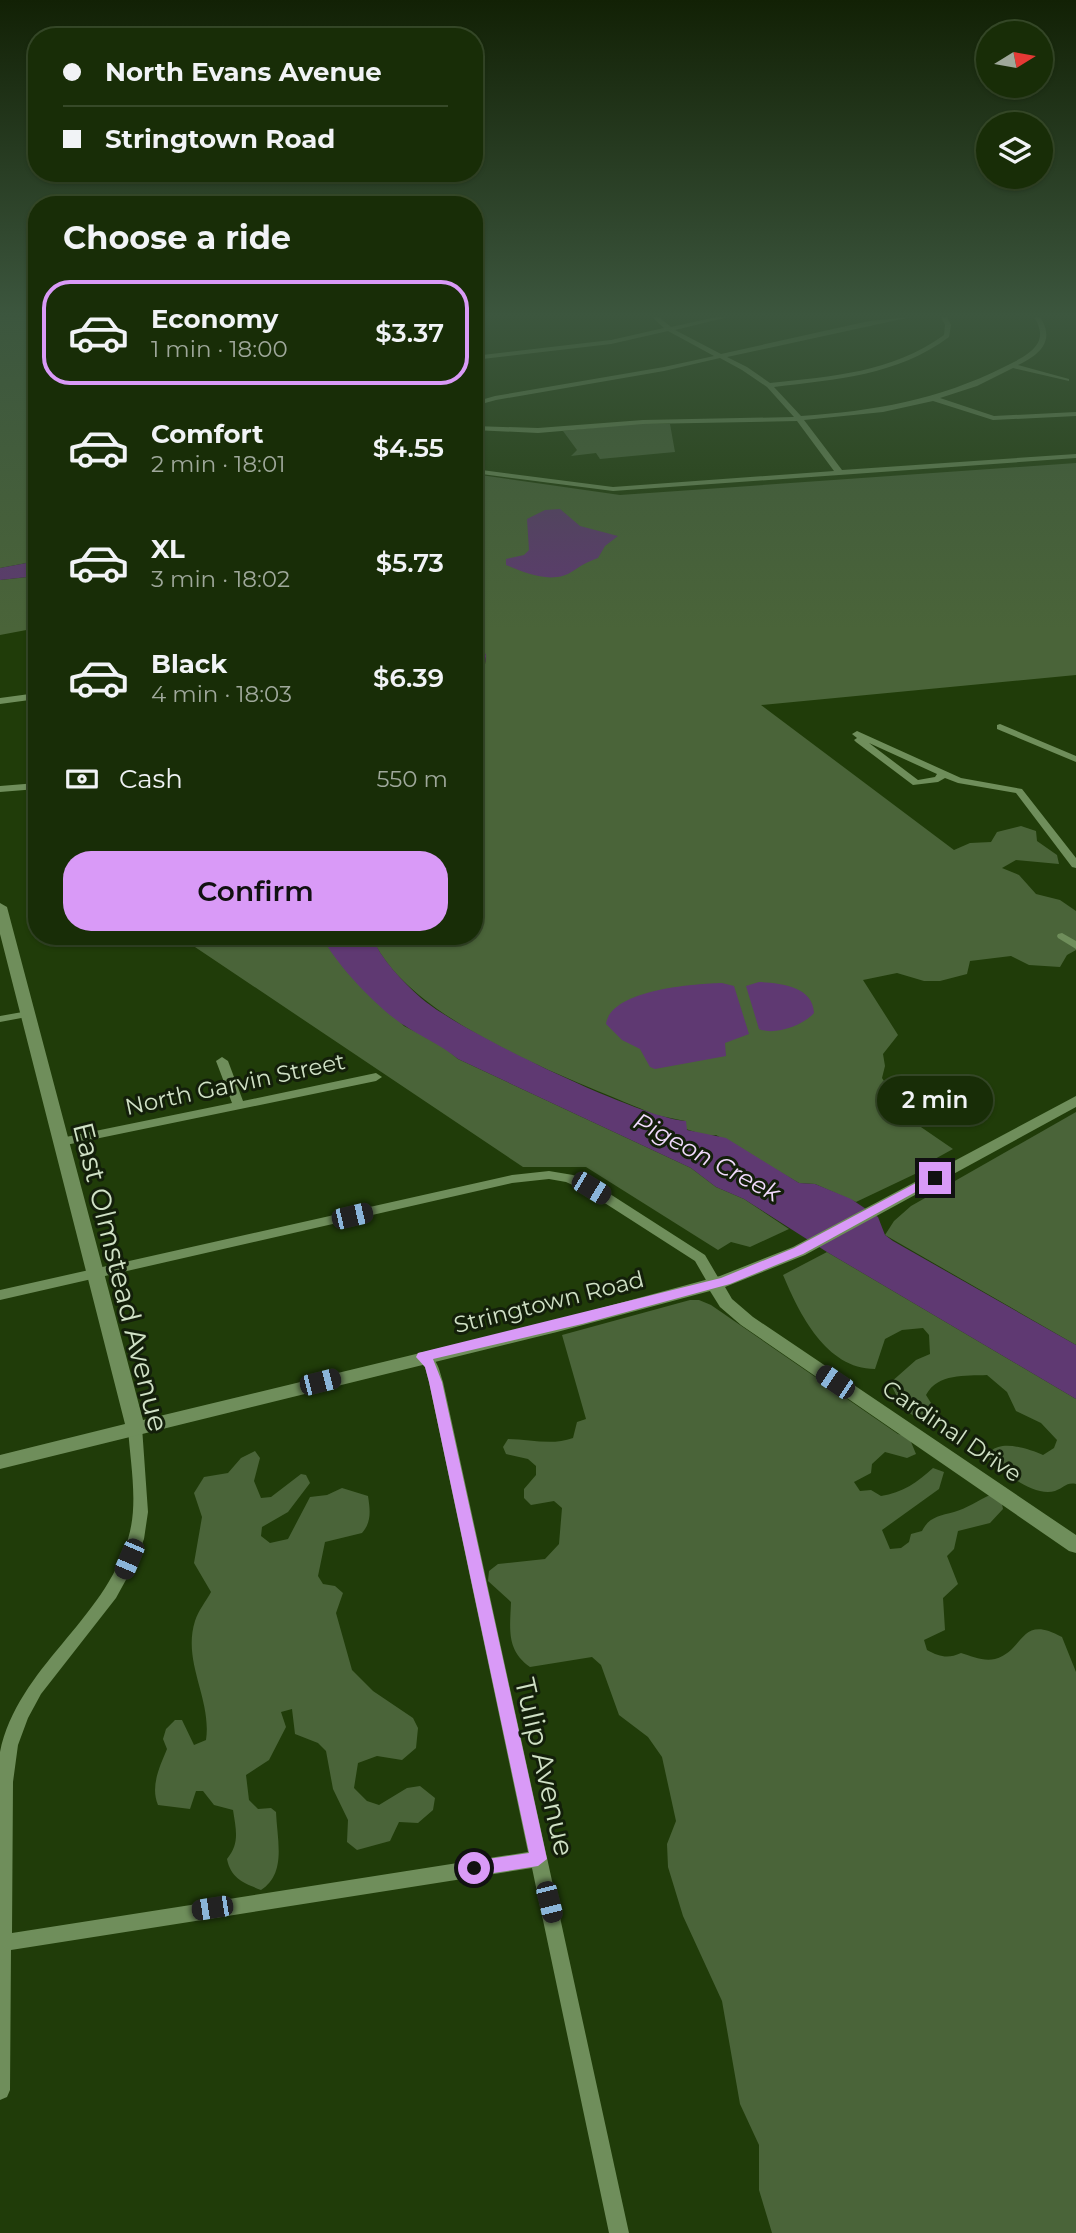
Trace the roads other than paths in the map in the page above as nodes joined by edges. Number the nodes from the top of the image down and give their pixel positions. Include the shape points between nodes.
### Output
1 (766, 421) edge
2 (799, 421) edge
3 (483, 429) edge
4 (1076, 456) edge
5 (483, 472) edge
6 (840, 474) junction
7 (594, 489) joint
8 (28, 697) edge
9 (0, 702) edge
10 (1000, 727) dead end
11 (1076, 745) edge
12 (1062, 752) junction
13 (1075, 758) edge
14 (943, 774) junction
15 (28, 787) edge
16 (0, 789) edge
17 (1076, 865) edge
18 (0, 907) edge
19 (1062, 936) dead end
20 (1076, 946) edge
21 (28, 1014) junction
22 (0, 1019) edge
23 (222, 1061) dead end
24 (376, 1077) dead end
25 (1076, 1101) edge
26 (238, 1104) junction
27 (61, 1142) junction
28 (96, 1273) junction
29 (715, 1284) junction
30 (0, 1295) edge
31 (423, 1357) junction
32 (135, 1427) junction
33 (0, 1462) edge
34 (1076, 1545) edge
35 (538, 1859) junction
36 (1, 1943) edge
37 (0, 2090) edge
38 (620, 2233) edge

1 - 3 street via 641,422 529,432
2 - 6 street
4 - 6 street
5 - 7 street
6 - 7 street
8 - 9 street
10 - 12 street
11 - 12 street
12 - 13 street
14 - 14 street via 856,734 854,736 916,783
14 - 17 street via 1019,791
15 - 16 street
18 - 21 street, East Olmstead Avenue
19 - 20 street
21 - 22 street
21 - 27 street, East Olmstead Avenue
23 - 26 street
24 - 26 street, North Garvin Street
25 - 29 street, Stringtown Road via 811,1244 758,1270
26 - 27 street, North Garvin Street
27 - 28 street, East Olmstead Avenue
28 - 29 street, Cardinal Drive via 533,1176 569,1178 606,1197 700,1258
28 - 30 street, Cardinal Drive
28 - 32 street, East Olmstead Avenue
29 - 31 street, Stringtown Road
29 - 34 street, Cardinal Drive via 726,1303 757,1329
31 - 32 street, Stringtown Road
31 - 35 street, Tulip Avenue via 436,1382
32 - 33 street, Stringtown Road
32 - 36 street, East Olmstead Avenue via 141,1494 137,1536 129,1559 100,1608 32,1692 10,1745
35 - 36 street
35 - 38 street, Tulip Avenue
36 - 37 street, East Olmstead Avenue

